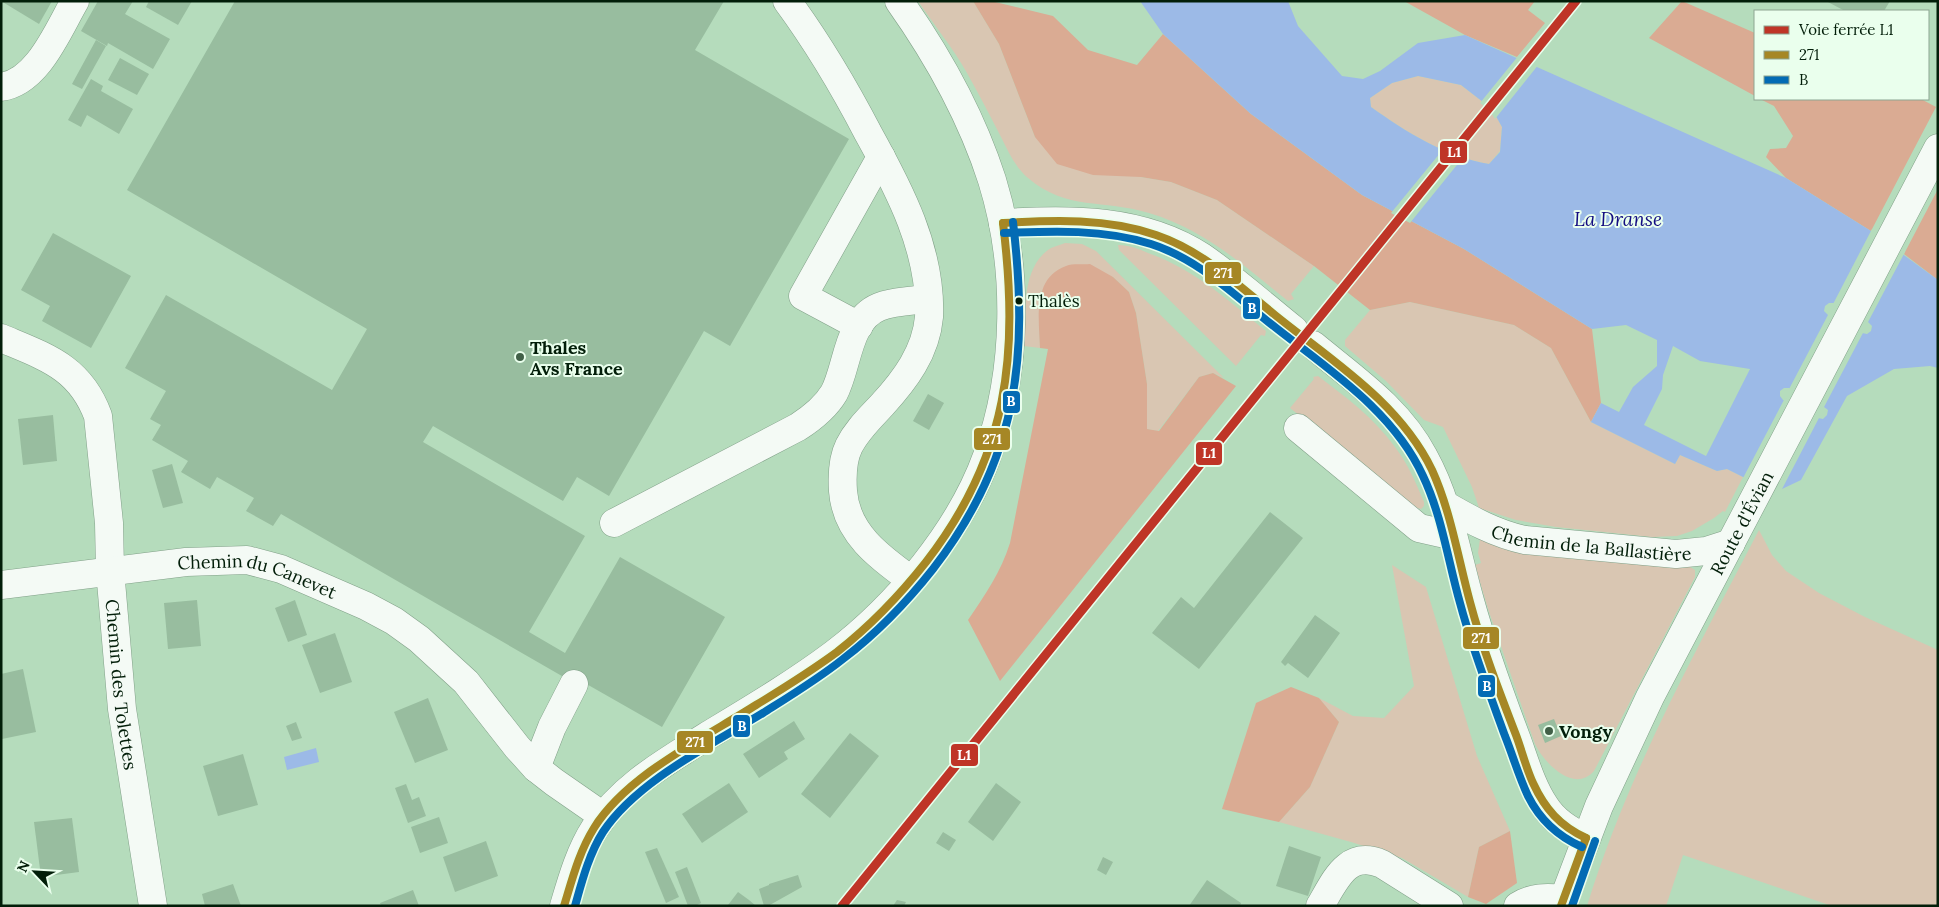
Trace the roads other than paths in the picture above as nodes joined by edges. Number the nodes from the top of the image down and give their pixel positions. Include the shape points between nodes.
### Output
1 (74, 1) edge
2 (787, 1) edge
3 (899, 1) edge
4 (1, 87) edge
5 (1938, 148) edge
6 (881, 157) junction
7 (1003, 223) junction
8 (928, 299) junction
9 (858, 326) junction
10 (1, 338) edge
11 (1298, 428) dead end
12 (614, 523) dead end
13 (1465, 528) junction
14 (1719, 547) junction
15 (110, 570) junction
16 (912, 580) junction
17 (1, 585) edge
18 (574, 684) dead end
19 (536, 768) junction
20 (603, 816) junction
21 (1586, 838) junction
22 (1562, 902) edge
23 (153, 906) edge
24 (564, 906) edge
25 (1320, 906) edge
26 (1449, 906) edge
27 (1518, 906) edge

1 - 4 street via 37,64 16,83
2 - 6 street via 826,57
3 - 7 street via 959,99 992,180
5 - 14 street, Route d'Évian via 1748,511
6 - 8 street via 917,238
6 - 9 street via 803,296
7 - 13 street via 1109,223 1157,235 1201,256 1386,406 1424,456 1445,505
7 - 16 street via 1009,262 1010,341 996,429 972,491
8 - 9 street via 878,307
8 - 16 street via 929,316 922,350 897,388 857,433 848,448 842,479 843,497 855,528 877,554
9 - 12 street via 834,393 812,418
10 - 15 street via 61,366 74,376 92,400 101,435
11 - 13 street via 1419,528 1441,534
13 - 14 street, Chemin de la Ballastière via 1525,540 1676,554
13 - 21 street via 1478,626 1535,786 1553,817
14 - 21 street, Route d'Évian
15 - 17 street
15 - 19 street, Chemin du Canevet via 247,560 281,569 338,592 394,621 443,659 471,687
15 - 23 street, Chemin des Tolettes via 122,709
16 - 20 street via 836,652 650,772
18 - 19 street
19 - 20 street, Chemin du Canevet
20 - 24 street via 580,856
21 - 22 street, Route d'Évian
22 - 27 street via 1550,897 1537,898
25 - 26 street via 1345,868 1363,860 1382,864

